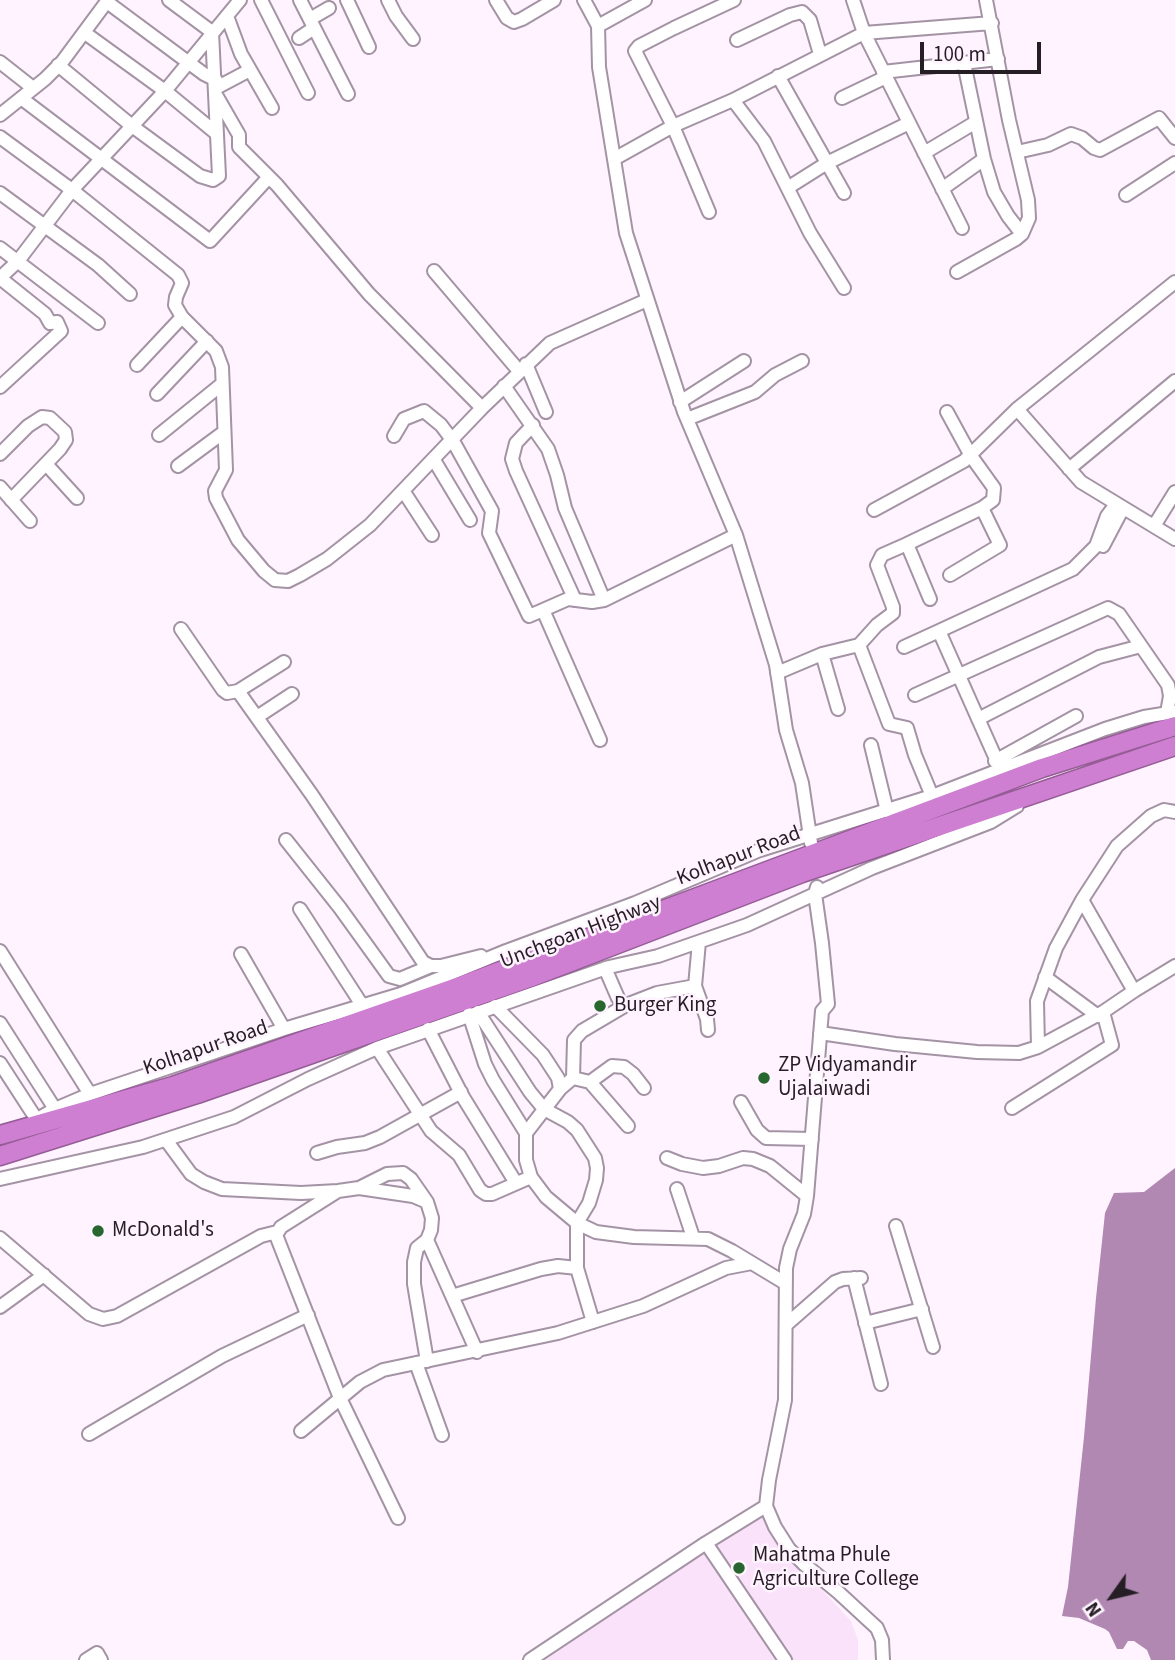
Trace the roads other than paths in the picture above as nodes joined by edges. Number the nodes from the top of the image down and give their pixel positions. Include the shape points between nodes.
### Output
1 (169, 0) edge
2 (240, 0) edge
3 (261, 0) edge
4 (300, 0) edge
5 (347, 0) edge
6 (388, 0) edge
7 (496, 0) edge
8 (554, 0) edge
9 (584, 0) edge
10 (645, 0) edge
11 (734, 0) edge
12 (986, 0) edge
13 (107, 1) edge
14 (856, 1) edge
15 (330, 8) dead end
16 (227, 16) junction
17 (992, 23) junction
18 (312, 24) junction
19 (598, 26) junction
20 (212, 32) junction
21 (85, 33) junction
22 (864, 33) junction
23 (299, 38) dead end
24 (413, 39) dead end
25 (737, 40) dead end
26 (369, 47) dead end
27 (820, 54) junction
28 (998, 59) junction
29 (0, 62) edge
30 (187, 62) junction
31 (964, 63) junction
32 (58, 65) junction
33 (250, 70) junction
34 (884, 74) junction
35 (778, 76) junction
36 (33, 88) junction
37 (216, 88) junction
38 (165, 90) junction
39 (308, 93) dead end
40 (348, 94) dead end
41 (21, 98) junction
42 (842, 98) dead end
43 (733, 100) junction
44 (272, 108) dead end
45 (0, 115) edge
46 (976, 122) junction
47 (909, 123) junction
48 (132, 126) junction
49 (673, 126) junction
50 (216, 135) junction
51 (239, 135) junction
52 (0, 137) edge
53 (1175, 138) edge
54 (1017, 152) junction
55 (924, 153) junction
56 (101, 159) junction
57 (614, 159) junction
58 (984, 159) junction
59 (827, 163) junction
60 (1175, 163) edge
61 (269, 177) junction
62 (789, 187) junction
63 (942, 189) junction
64 (72, 190) junction
65 (0, 193) edge
66 (844, 193) dead end
67 (1126, 195) dead end
68 (709, 212) dead end
69 (46, 226) junction
70 (962, 228) dead end
71 (1022, 234) junction
72 (0, 248) edge
73 (18, 261) junction
74 (435, 271) dead end
75 (957, 272) dead end
76 (0, 278) edge
77 (1175, 282) edge
78 (844, 288) dead end
79 (130, 294) dead end
80 (648, 300) junction
81 (182, 317) junction
82 (98, 323) dead end
83 (207, 341) junction
84 (802, 361) dead end
85 (744, 362) dead end
86 (137, 365) dead end
87 (523, 367) junction
88 (1175, 380) edge
89 (222, 384) junction
90 (504, 386) junction
91 (0, 387) edge
92 (157, 394) dead end
93 (680, 402) junction
94 (482, 408) junction
95 (1017, 409) junction
96 (547, 412) dead end
97 (947, 412) dead end
98 (687, 419) junction
99 (533, 425) junction
100 (224, 432) junction
101 (159, 435) dead end
102 (394, 436) dead end
103 (453, 441) junction
104 (0, 453) edge
105 (971, 456) junction
106 (435, 460) junction
107 (46, 464) junction
108 (178, 466) dead end
109 (1069, 469) junction
110 (0, 487) edge
111 (480, 491) junction
112 (404, 492) junction
113 (1175, 492) edge
114 (77, 498) dead end
115 (11, 500) junction
116 (460, 503) junction
117 (1120, 506) junction
118 (982, 508) junction
119 (874, 510) dead end
120 (470, 520) dead end
121 (30, 521) dead end
122 (1154, 527) junction
123 (432, 535) dead end
124 (736, 535) junction
125 (1175, 539) edge
126 (906, 544) junction
127 (950, 575) dead end
128 (930, 599) dead end
129 (575, 600) junction
130 (604, 600) junction
131 (543, 610) junction
132 (181, 629) dead end
133 (939, 631) junction
134 (859, 645) junction
135 (1141, 646) junction
136 (904, 647) dead end
137 (822, 654) junction
138 (284, 662) dead end
139 (777, 673) junction
140 (960, 677) junction
141 (239, 691) junction
142 (292, 694) dead end
143 (915, 695) dead end
144 (838, 709) dead end
145 (1076, 716) dead end
146 (257, 717) junction
147 (1172, 717) edge
148 (978, 719) junction
149 (600, 740) dead end
150 (871, 745) dead end
151 (1175, 746) edge
152 (997, 765) junction
153 (1035, 794) junction
154 (932, 796) junction
155 (887, 811) junction
156 (1175, 812) edge
157 (808, 835) junction
158 (286, 840) dead end
159 (813, 850) dead end
160 (816, 889) junction
161 (1082, 900) junction
162 (300, 909) dead end
163 (699, 942) junction
164 (0, 951) edge
165 (506, 951) junction
166 (241, 954) dead end
167 (431, 966) junction
168 (1175, 966) edge
169 (605, 968) junction
170 (1045, 977) junction
171 (695, 986) junction
172 (1134, 991) junction
173 (618, 998) dead end
174 (362, 1005) junction
175 (495, 1006) junction
176 (474, 1013) junction
177 (1101, 1014) junction
178 (0, 1023) edge
179 (284, 1029) junction
180 (428, 1029) junction
181 (708, 1030) dead end
182 (820, 1033) junction
183 (1038, 1047) junction
184 (377, 1048) junction
185 (0, 1063) edge
186 (573, 1078) junction
187 (590, 1082) junction
188 (644, 1088) dead end
189 (560, 1089) junction
190 (460, 1092) junction
191 (90, 1094) junction
192 (741, 1102) dead end
193 (1012, 1108) dead end
194 (55, 1109) junction
195 (544, 1109) junction
196 (421, 1115) junction
197 (32, 1123) junction
198 (628, 1126) dead end
199 (526, 1133) junction
200 (0, 1135) edge
201 (812, 1139) junction
202 (166, 1140) junction
203 (317, 1153) dead end
204 (0, 1156) edge
205 (667, 1158) dead end
206 (531, 1177) junction
207 (0, 1179) edge
208 (516, 1183) junction
209 (359, 1188) junction
210 (677, 1189) dead end
211 (338, 1191) junction
212 (807, 1196) junction
213 (427, 1202) junction
214 (577, 1223) junction
215 (896, 1226) dead end
216 (276, 1232) junction
217 (693, 1237) junction
218 (0, 1238) edge
219 (427, 1240) junction
220 (752, 1263) junction
221 (577, 1268) junction
222 (44, 1275) junction
223 (785, 1283) junction
224 (453, 1296) junction
225 (0, 1307) edge
226 (922, 1309) junction
227 (308, 1315) junction
228 (593, 1322) junction
229 (865, 1323) junction
230 (787, 1324) junction
231 (933, 1347) dead end
232 (477, 1352) junction
233 (422, 1362) junction
234 (881, 1384) dead end
235 (340, 1398) junction
236 (301, 1430) dead end
237 (89, 1434) dead end
238 (442, 1435) dead end
239 (766, 1506) junction
240 (398, 1518) dead end
241 (706, 1543) junction
242 (86, 1660) edge
243 (101, 1660) edge
244 (530, 1660) edge
245 (785, 1660) edge
246 (883, 1660) edge

1 - 20 street
2 - 16 street
3 - 39 street
4 - 18 street
5 - 26 street
6 - 24 street
7 - 8 street via 514,22
9 - 19 street
10 - 19 street
11 - 49 street via 635,51
12 - 17 street
13 - 21 street
13 - 30 street
14 - 22 street
15 - 18 street
16 - 20 street
16 - 33 street
17 - 22 street
17 - 28 street
18 - 23 street
18 - 40 street
19 - 57 street via 599,67
20 - 30 street
20 - 37 street
21 - 32 street
21 - 38 street
22 - 27 street
22 - 34 street
25 - 27 street via 802,12 810,20
27 - 35 street
28 - 31 street
28 - 54 street
29 - 36 street
30 - 37 street
30 - 38 street
31 - 34 street
31 - 46 street
32 - 36 street
32 - 48 street
33 - 37 street
33 - 44 street
34 - 42 street
34 - 47 street
35 - 43 street
35 - 59 street
36 - 41 street
37 - 50 street
37 - 51 street
38 - 48 street
38 - 50 street
41 - 45 street
41 - 56 street
43 - 49 street
43 - 62 street via 764,141
46 - 55 street
46 - 58 street
47 - 55 street
47 - 59 street
48 - 50 street via 200,176 213,180 221,174
48 - 56 street
49 - 57 street
49 - 68 street
50 - 51 street
51 - 61 street via 239,147
52 - 64 street
53 - 54 street via 1159,118 1100,150 1071,134
54 - 71 street via 1028,200 1029,218
55 - 63 street
56 - 61 street via 210,241
56 - 64 street
57 - 80 street via 626,233
58 - 63 street
58 - 71 street via 994,192
59 - 62 street
59 - 66 street
60 - 67 street
61 - 94 street via 369,294
62 - 78 street via 810,233
63 - 70 street
64 - 69 street
64 - 81 street via 178,275 182,283 175,305
65 - 69 street
69 - 73 street
69 - 79 street
71 - 75 street
72 - 73 street
73 - 76 street
73 - 82 street
74 - 87 street
76 - 91 street via 50,323 57,322 61,331
77 - 95 street
80 - 87 street via 550,343
80 - 93 street
81 - 83 street
81 - 86 street
83 - 89 street via 220,358
83 - 92 street
84 - 98 street via 755,392
85 - 93 street
87 - 90 street
87 - 96 street
88 - 109 street
89 - 100 street
89 - 101 street
90 - 94 street
90 - 99 street
93 - 98 street
94 - 103 street
95 - 105 street
95 - 109 street
97 - 105 street
98 - 124 street
99 - 129 street via 516,443 512,459
99 - 130 street via 548,449 565,508
100 - 108 street
100 - 112 street via 226,470 216,498 238,540 275,580 288,581 327,559
102 - 103 street via 404,419 424,411
103 - 106 street
103 - 111 street
104 - 107 street via 36,420 50,418 65,432 66,440
105 - 118 street via 995,493
105 - 119 street
106 - 112 street
106 - 116 street
107 - 114 street
107 - 115 street
109 - 117 street
110 - 115 street
111 - 116 street
111 - 131 street via 492,511 489,533 529,616
112 - 123 street
113 - 122 street
115 - 121 street
116 - 120 street
117 - 122 street
117 - 133 street via 1102,547 1066,573
118 - 126 street
118 - 127 street via 1000,545
122 - 125 street
124 - 130 street
124 - 139 street
126 - 128 street
126 - 134 street via 878,560 892,613
129 - 130 street
129 - 131 street
131 - 149 street
132 - 141 street via 223,690
133 - 136 street
133 - 140 street
134 - 137 street
134 - 154 street via 889,724 907,728
135 - 140 street via 1116,611 1104,608
135 - 147 street via 1168,685
135 - 148 street via 1099,657
137 - 139 street
137 - 144 street
138 - 141 street
139 - 157 street via 786,730 802,783
140 - 143 street
140 - 148 street
141 - 146 street
142 - 146 street
145 - 152 street
146 - 167 street via 423,962
147 - 152 street via 1115,726
147 - 197 highway, Kolhapur Road via 463,985 173,1086
148 - 152 street
150 - 155 street
151 - 153 highway, Unchgoan Highway
152 - 154 street
153 - 160 street via 991,822
153 - 204 highway, Unchgoan Highway via 802,873 466,1001
154 - 155 street
155 - 157 street
156 - 161 street via 1164,810 1151,816 1117,846
157 - 159 street
157 - 165 street
158 - 167 street via 388,976 400,979
160 - 163 street via 747,925
160 - 182 street via 828,1004 822,1011
161 - 170 street
161 - 172 street
162 - 174 street
163 - 169 street
163 - 171 street
164 - 191 street
165 - 167 street
165 - 174 street
166 - 179 street
168 - 172 street
169 - 173 street
169 - 175 street
170 - 177 street
170 - 183 street via 1037,1002
171 - 181 street
171 - 186 street via 656,993 582,1031 575,1040
172 - 177 street
174 - 179 street
175 - 176 street
175 - 189 street via 542,1055
176 - 180 street
176 - 195 street
176 - 199 street via 485,1064
177 - 183 street
177 - 193 street via 1112,1045
178 - 194 street
179 - 191 street
180 - 184 street
180 - 190 street
182 - 183 street via 977,1052 1019,1054
182 - 201 street
184 - 196 street
184 - 202 street via 234,1117
185 - 197 street
186 - 187 street
186 - 189 street
187 - 188 street via 612,1066 624,1067
187 - 198 street
189 - 195 street
190 - 196 street
190 - 208 street
191 - 194 street
192 - 201 street via 766,1138
194 - 197 street
195 - 199 street
195 - 214 street via 577,1130 596,1158 596,1180
196 - 203 street via 366,1143
196 - 208 street via 459,1155 480,1190 492,1194
197 - 200 highway, Kolhapur Road
199 - 206 street
201 - 212 street
202 - 207 street
202 - 211 street via 191,1174 222,1189
205 - 212 street via 702,1168 753,1159 770,1166
206 - 208 street
206 - 214 street via 546,1197
209 - 211 street
209 - 213 street
209 - 213 street via 387,1174 403,1173
210 - 217 street
211 - 216 street
212 - 223 street
213 - 219 street via 432,1218
214 - 217 street via 612,1235
214 - 221 street
215 - 226 street
216 - 222 street via 103,1320 89,1314
216 - 227 street
217 - 220 street via 708,1239
218 - 222 street
219 - 224 street
219 - 233 street via 417,1248 414,1262
220 - 223 street
220 - 228 street via 726,1268 643,1306
221 - 224 street via 541,1269
221 - 228 street
222 - 225 street
223 - 230 street
224 - 232 street
226 - 229 street
226 - 231 street
227 - 235 street
227 - 237 street via 222,1356
228 - 232 street
229 - 230 street via 858,1278 835,1282
229 - 234 street
230 - 239 street via 785,1400
232 - 233 street
233 - 235 street via 371,1375
233 - 238 street
235 - 236 street
235 - 240 street
239 - 241 street
239 - 246 street via 789,1549 877,1628
241 - 244 street
241 - 245 street
242 - 243 street via 97,1653

